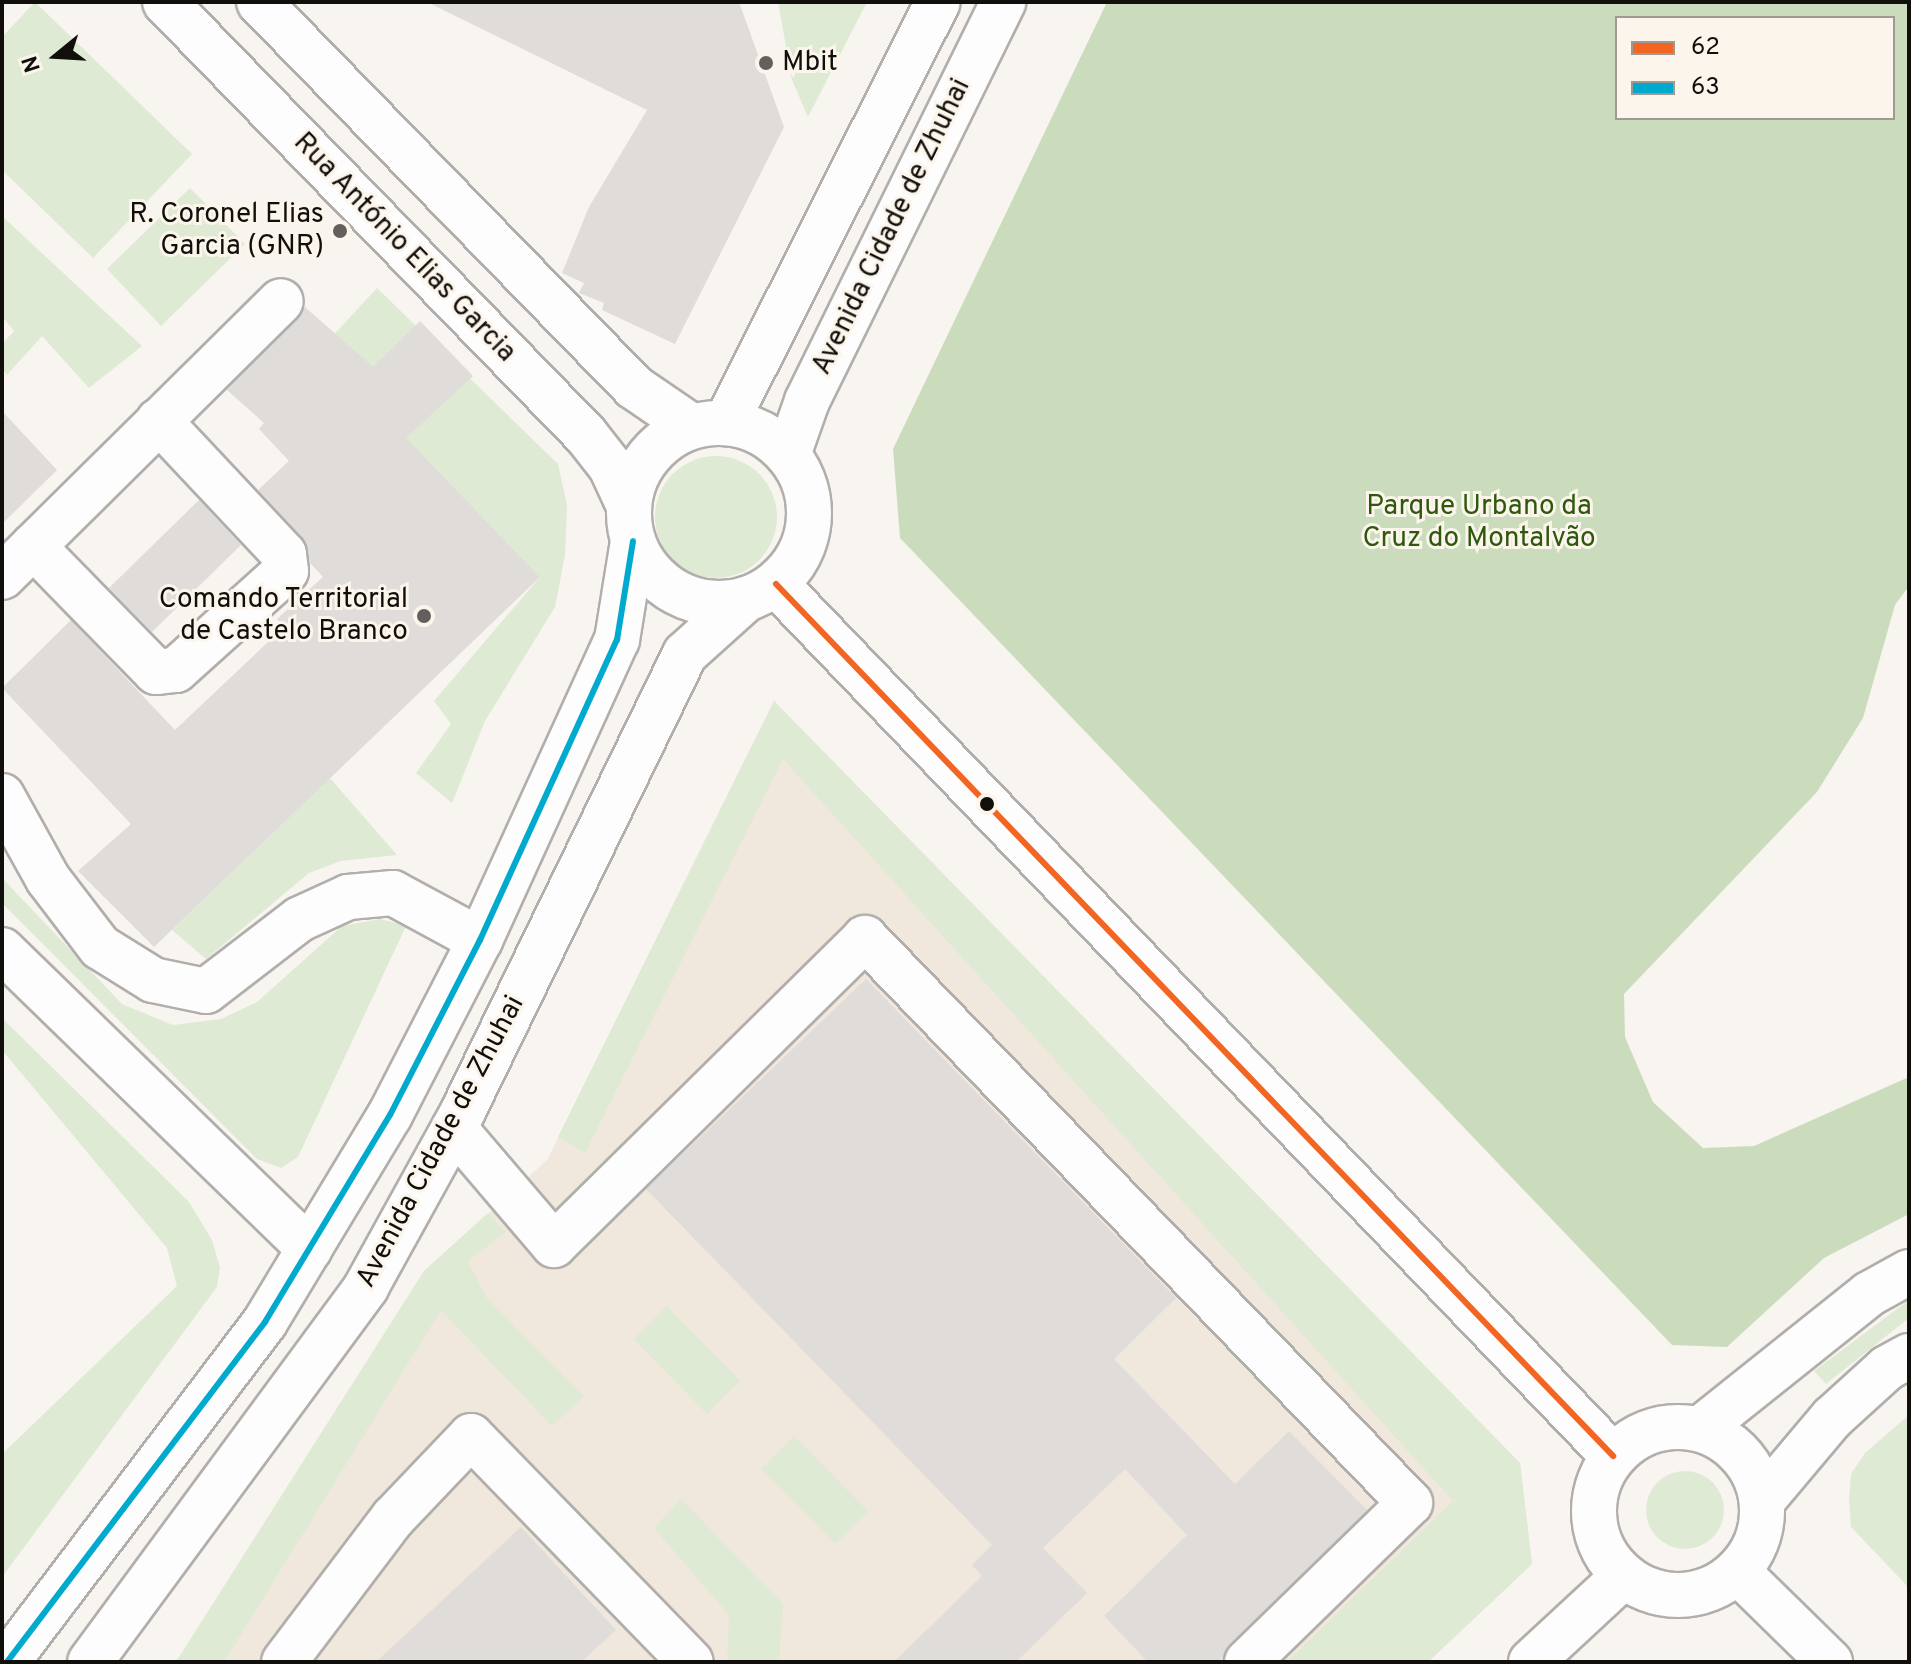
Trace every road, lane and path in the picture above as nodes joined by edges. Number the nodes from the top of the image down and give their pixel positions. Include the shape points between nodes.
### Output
1 (165, 2) edge
2 (259, 2) edge
3 (938, 2) edge
4 (1003, 2) edge
5 (281, 301) dead end
6 (159, 421) junction
7 (709, 424) junction
8 (788, 455) junction
9 (631, 524) junction
10 (33, 546) junction
11 (2, 577) edge
12 (761, 592) junction
13 (2, 796) edge
14 (480, 940) junction
15 (2, 950) edge
16 (454, 1128) junction
17 (310, 1249) junction
18 (1909, 1272) edge
19 (1909, 1356) edge
20 (1700, 1429) junction
21 (1613, 1456) junction
22 (1762, 1501) junction
23 (1738, 1572) junction
24 (1624, 1576) junction
25 (7, 1662) edge
26 (90, 1662) edge
27 (284, 1662) edge
28 (691, 1662) edge
29 (1247, 1662) edge
30 (1531, 1662) edge
31 (1830, 1662) edge

1 - 9 street, Rua António Elias Garcia via 586,435 611,467
2 - 7 street via 634,387
3 - 7 street, Avenida Cidade de Zhuhai
4 - 8 street, Avenida Cidade de Zhuhai via 807,401
5 - 6 street
6 - 10 street
6 - 10 street via 284,554 286,571 176,670 156,672
7 - 8 street via 749,428
7 - 9 street via 667,438 648,457 635,479
8 - 12 street via 809,507 806,535 795,561
9 - 12 street via 646,566 690,599 718,604
9 - 14 street, Avenida Cidade de Zhuhai via 617,640
10 - 11 street
12 - 16 street, Avenida Cidade de Zhuhai via 685,654
12 - 21 street
13 - 14 street via 48,879 100,947 153,980 206,991 300,919 348,897 393,893
14 - 17 street, Avenida Cidade de Zhuhai via 390,1115
15 - 17 street
16 - 26 street, Avenida Cidade de Zhuhai via 366,1287
16 - 29 street via 554,1245 865,938 1410,1503
17 - 25 street, Avenida Cidade de Zhuhai via 265,1322
18 - 20 street via 1869,1294
19 - 22 street via 1887,1368 1832,1418
20 - 21 street via 1653,1430
20 - 22 street via 1741,1456
21 - 24 street via 1599,1479 1595,1531 1606,1556
22 - 23 street via 1760,1530
23 - 24 street via 1705,1592 1677,1596 1648,1591
23 - 31 street
24 - 30 street
27 - 28 street via 393,1518 471,1436

